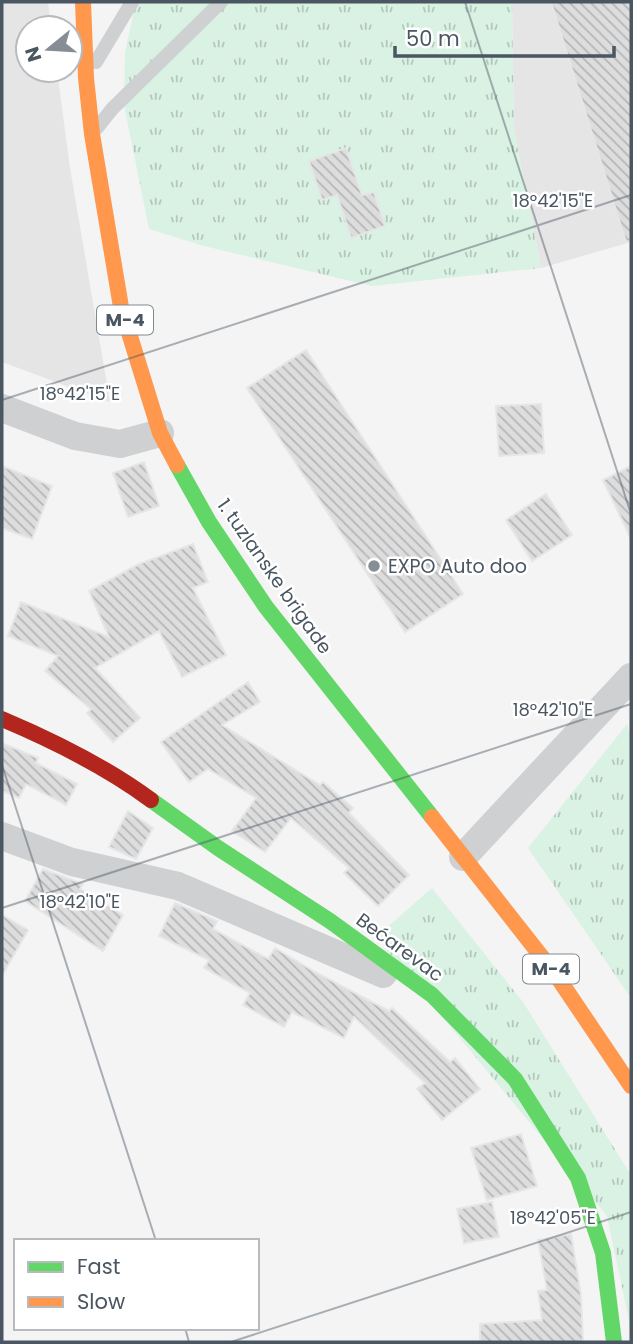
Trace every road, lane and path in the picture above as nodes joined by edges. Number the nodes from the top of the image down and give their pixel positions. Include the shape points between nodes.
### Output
1 (83, 2) edge
2 (132, 2) edge
3 (220, 2) edge
4 (86, 78) junction
5 (92, 134) junction
6 (2, 408) edge
7 (160, 433) junction
8 (631, 677) edge
9 (2, 719) edge
10 (2, 836) edge
11 (463, 857) junction
12 (432, 995) junction
13 (631, 1086) edge
14 (614, 1342) edge

1 - 4 main road, 1. tuzlanske brigade / M-4
2 - 4 lane
3 - 5 lane
4 - 5 main road, 1. tuzlanske brigade / M-4
5 - 7 main road, 1. tuzlanske brigade / M-4 via 121,307
6 - 7 street via 75,436 120,444
7 - 11 main road, 1. tuzlanske brigade / M-4 via 209,522 266,607
8 - 11 street
9 - 12 main road, Bećarevac via 58,743 131,785
10 - 12 street via 72,862 178,886
11 - 13 main road, 1. tuzlanske brigade / M-4 via 555,975
12 - 14 main road, Bećarevac via 515,1079 578,1178 603,1253

